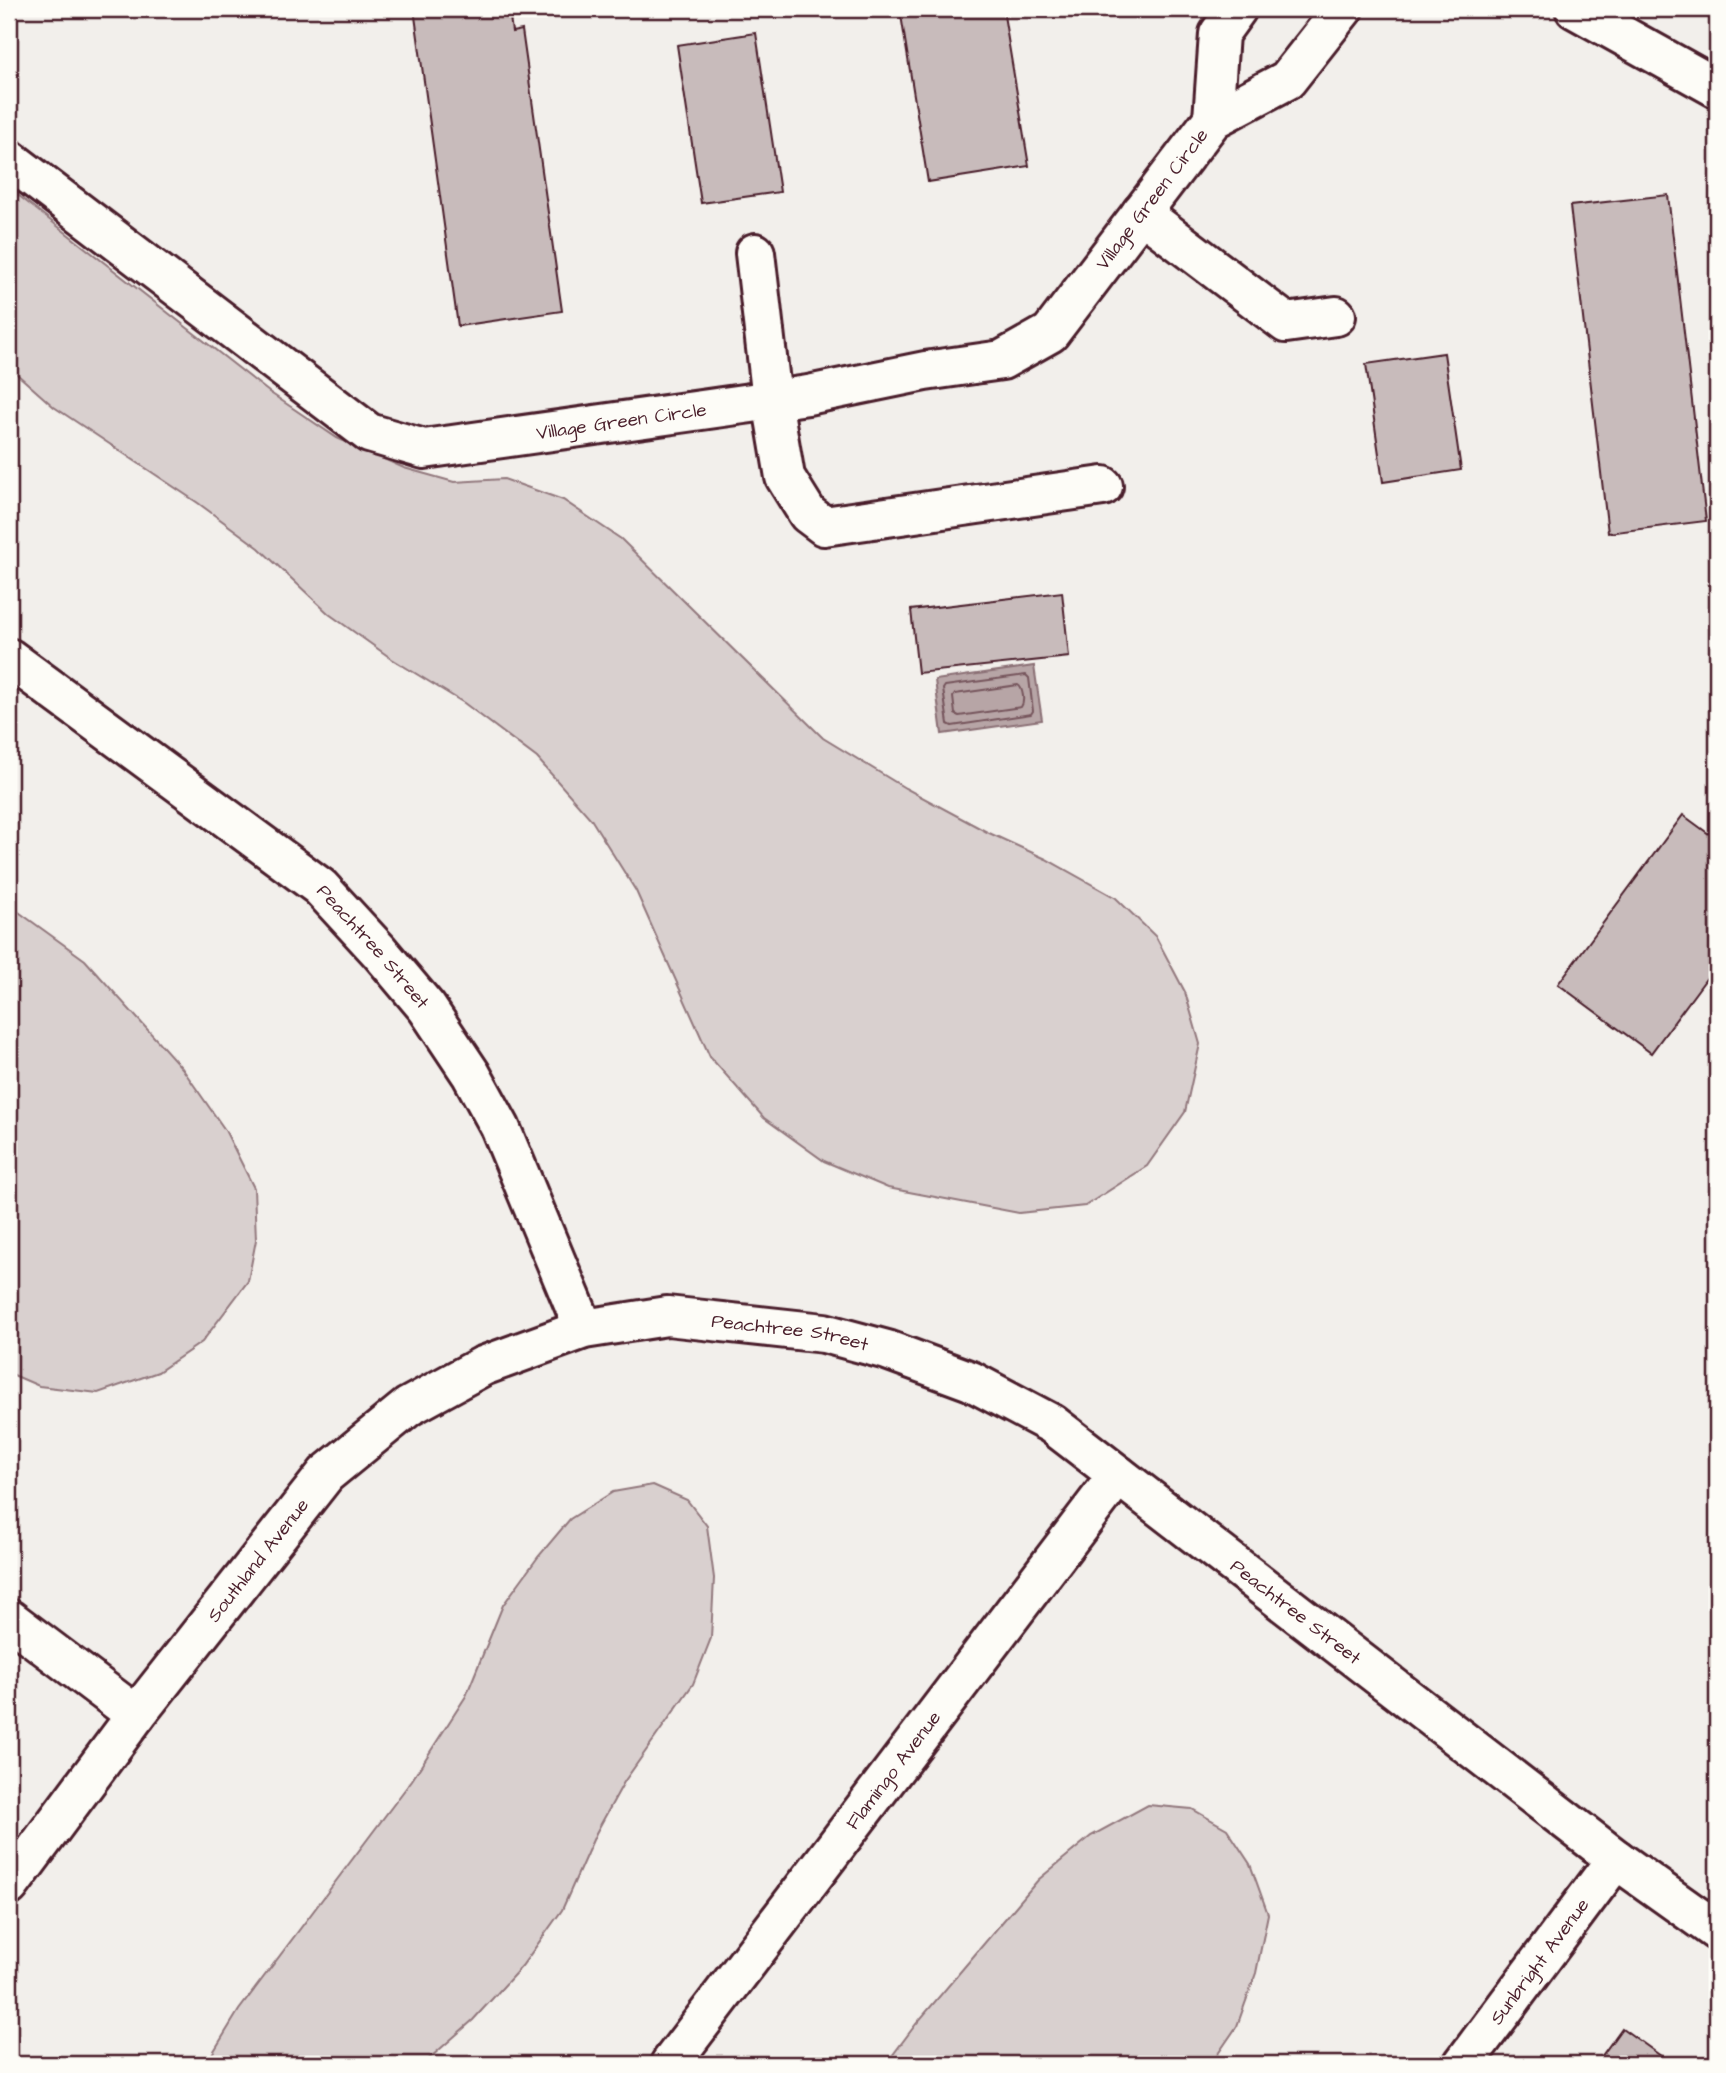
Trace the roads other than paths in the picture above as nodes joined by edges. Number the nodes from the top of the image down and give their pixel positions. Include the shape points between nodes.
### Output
1 (1237, 9) edge
2 (1343, 9) edge
3 (1575, 9) edge
4 (1717, 89) edge
5 (1213, 119) junction
6 (9, 159) edge
7 (1142, 213) junction
8 (755, 253) dead end
9 (1336, 316) dead end
10 (772, 400) junction
11 (1103, 486) dead end
12 (9, 658) edge
13 (584, 1329) junction
14 (1118, 1475) junction
15 (9, 1619) edge
16 (136, 1715) junction
17 (1616, 1859) junction
18 (9, 1886) edge
19 (1717, 1931) edge
20 (670, 2064) edge
21 (1463, 2064) edge

1 - 5 street, Village Green Circle via 1219,34
2 - 5 street, Village Green Circle via 1287,80
3 - 4 street
5 - 7 street, Village Green Circle
6 - 10 street, Village Green Circle via 369,433 424,449
7 - 9 street via 1286,323
7 - 10 street, Village Green Circle via 1050,333 1002,359
8 - 10 street
10 - 11 street via 785,477 808,514 824,526
12 - 13 street, Peachtree Street via 320,887 379,951 427,1008 500,1127
13 - 14 street, Peachtree Street via 667,1316 824,1333 887,1350 971,1381 1052,1424
13 - 16 street, Southland Avenue via 484,1366 408,1407 326,1474
14 - 17 street, Peachtree Street
14 - 20 street, Flamingo Avenue
15 - 16 street
16 - 18 street, Southland Avenue
17 - 19 street, Peachtree Street
17 - 21 street, Sunbright Avenue

